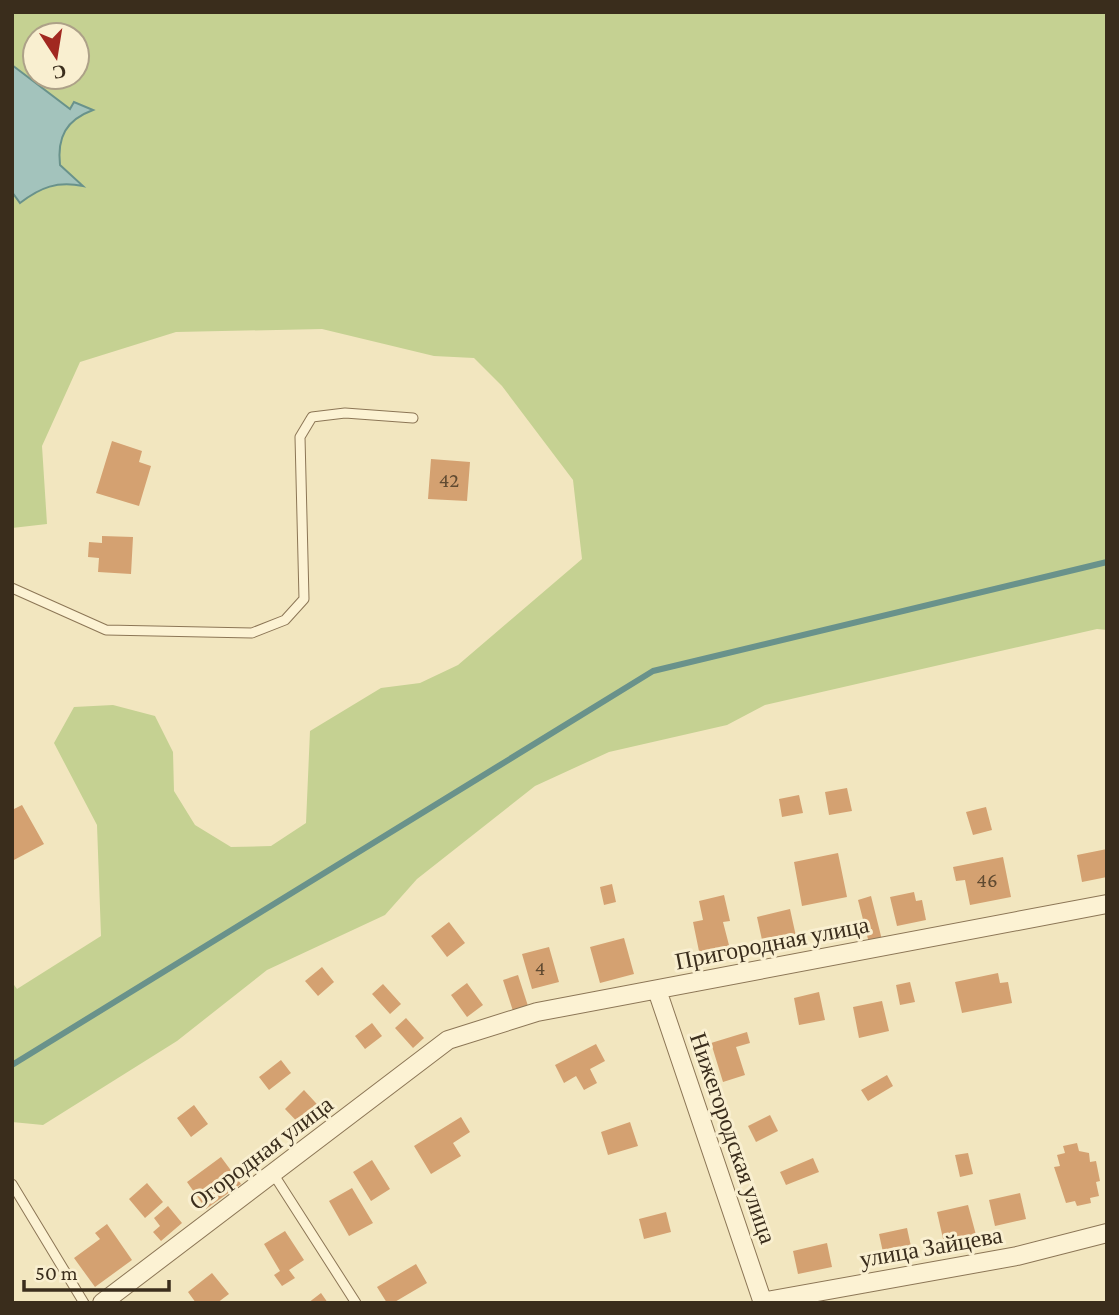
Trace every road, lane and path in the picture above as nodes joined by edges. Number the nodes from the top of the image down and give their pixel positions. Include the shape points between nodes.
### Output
1 (413, 418) dead end
2 (12, 588) edge
3 (1107, 904) edge
4 (657, 990) junction
5 (449, 1040) joint
6 (274, 1175) junction
7 (12, 1184) edge
8 (1107, 1233) edge
9 (762, 1302) edge
10 (85, 1303) edge
11 (102, 1303) edge
12 (356, 1303) edge

1 - 2 lane via 345,413 312,417 300,437 304,599 285,621 252,633 106,629
3 - 4 street, Пригородная улица
4 - 5 street, Пригородная улица via 537,1012
4 - 9 street, Нижегородская улица
5 - 6 street, Огородная улица
6 - 11 street, Огородная улица
6 - 12 lane
7 - 10 lane
8 - 9 street, улица Зайцева via 1017,1256

